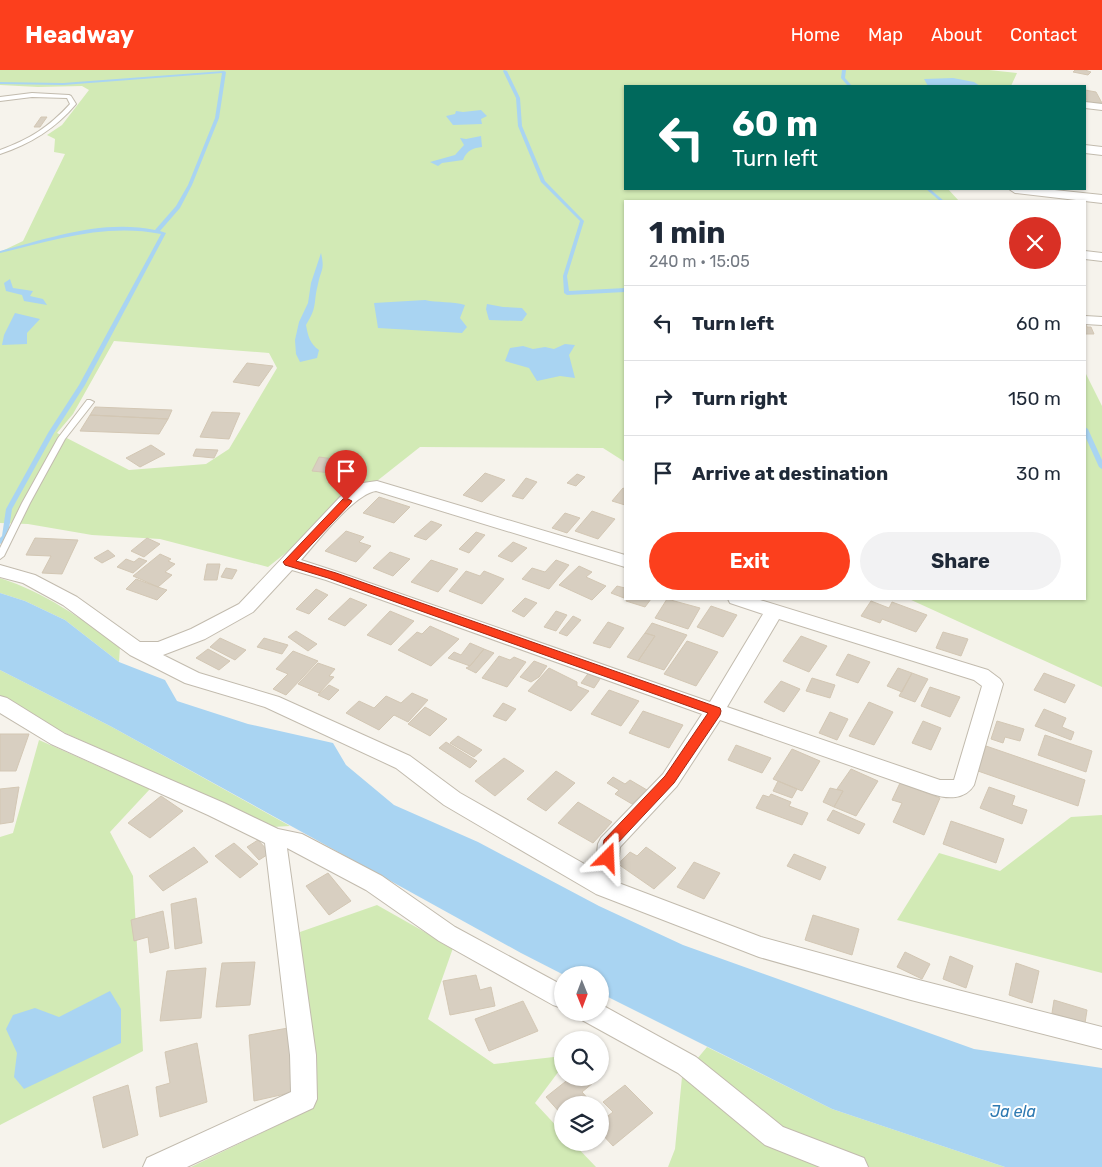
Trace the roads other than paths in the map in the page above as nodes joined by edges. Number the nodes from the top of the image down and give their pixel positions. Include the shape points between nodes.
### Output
1 (0, 99) edge
2 (1086, 105) edge
3 (1102, 107) edge
4 (1086, 149) edge
5 (1102, 150) edge
6 (0, 152) edge
7 (1024, 190) edge
8 (1102, 199) edge
9 (1086, 255) edge
10 (1102, 257) edge
11 (1086, 320) edge
12 (1102, 321) edge
13 (90, 402) dead end
14 (0, 556) edge
15 (624, 561) edge
16 (289, 562) junction
17 (0, 571) edge
18 (740, 600) edge
19 (774, 611) junction
20 (137, 650) junction
21 (0, 703) edge
22 (715, 711) junction
23 (275, 838) junction
24 (604, 887) junction
25 (554, 993) edge
26 (607, 1021) edge
27 (1102, 1038) edge
28 (157, 1167) edge
29 (854, 1167) edge

1 - 6 lane via 32,95 69,97 73,104 56,124 37,137
2 - 3 street
4 - 5 street
7 - 8 street
9 - 10 street
11 - 12 street
13 - 14 lane via 62,438
15 - 16 street via 377,486 362,488
16 - 20 street via 246,608 198,634 160,649
16 - 22 street
17 - 20 street via 29,578 70,601
18 - 19 street
19 - 22 street
19 - 22 street via 981,675 993,684 963,785 957,789 940,788
20 - 24 street via 192,678 272,702 403,762 452,799
21 - 23 street via 58,739 216,808
22 - 24 street via 670,780 609,844
23 - 25 street via 294,840 374,883 447,934
23 - 28 street via 303,1055 304,1099
24 - 27 street via 759,947
26 - 29 street via 687,1065 774,1136

